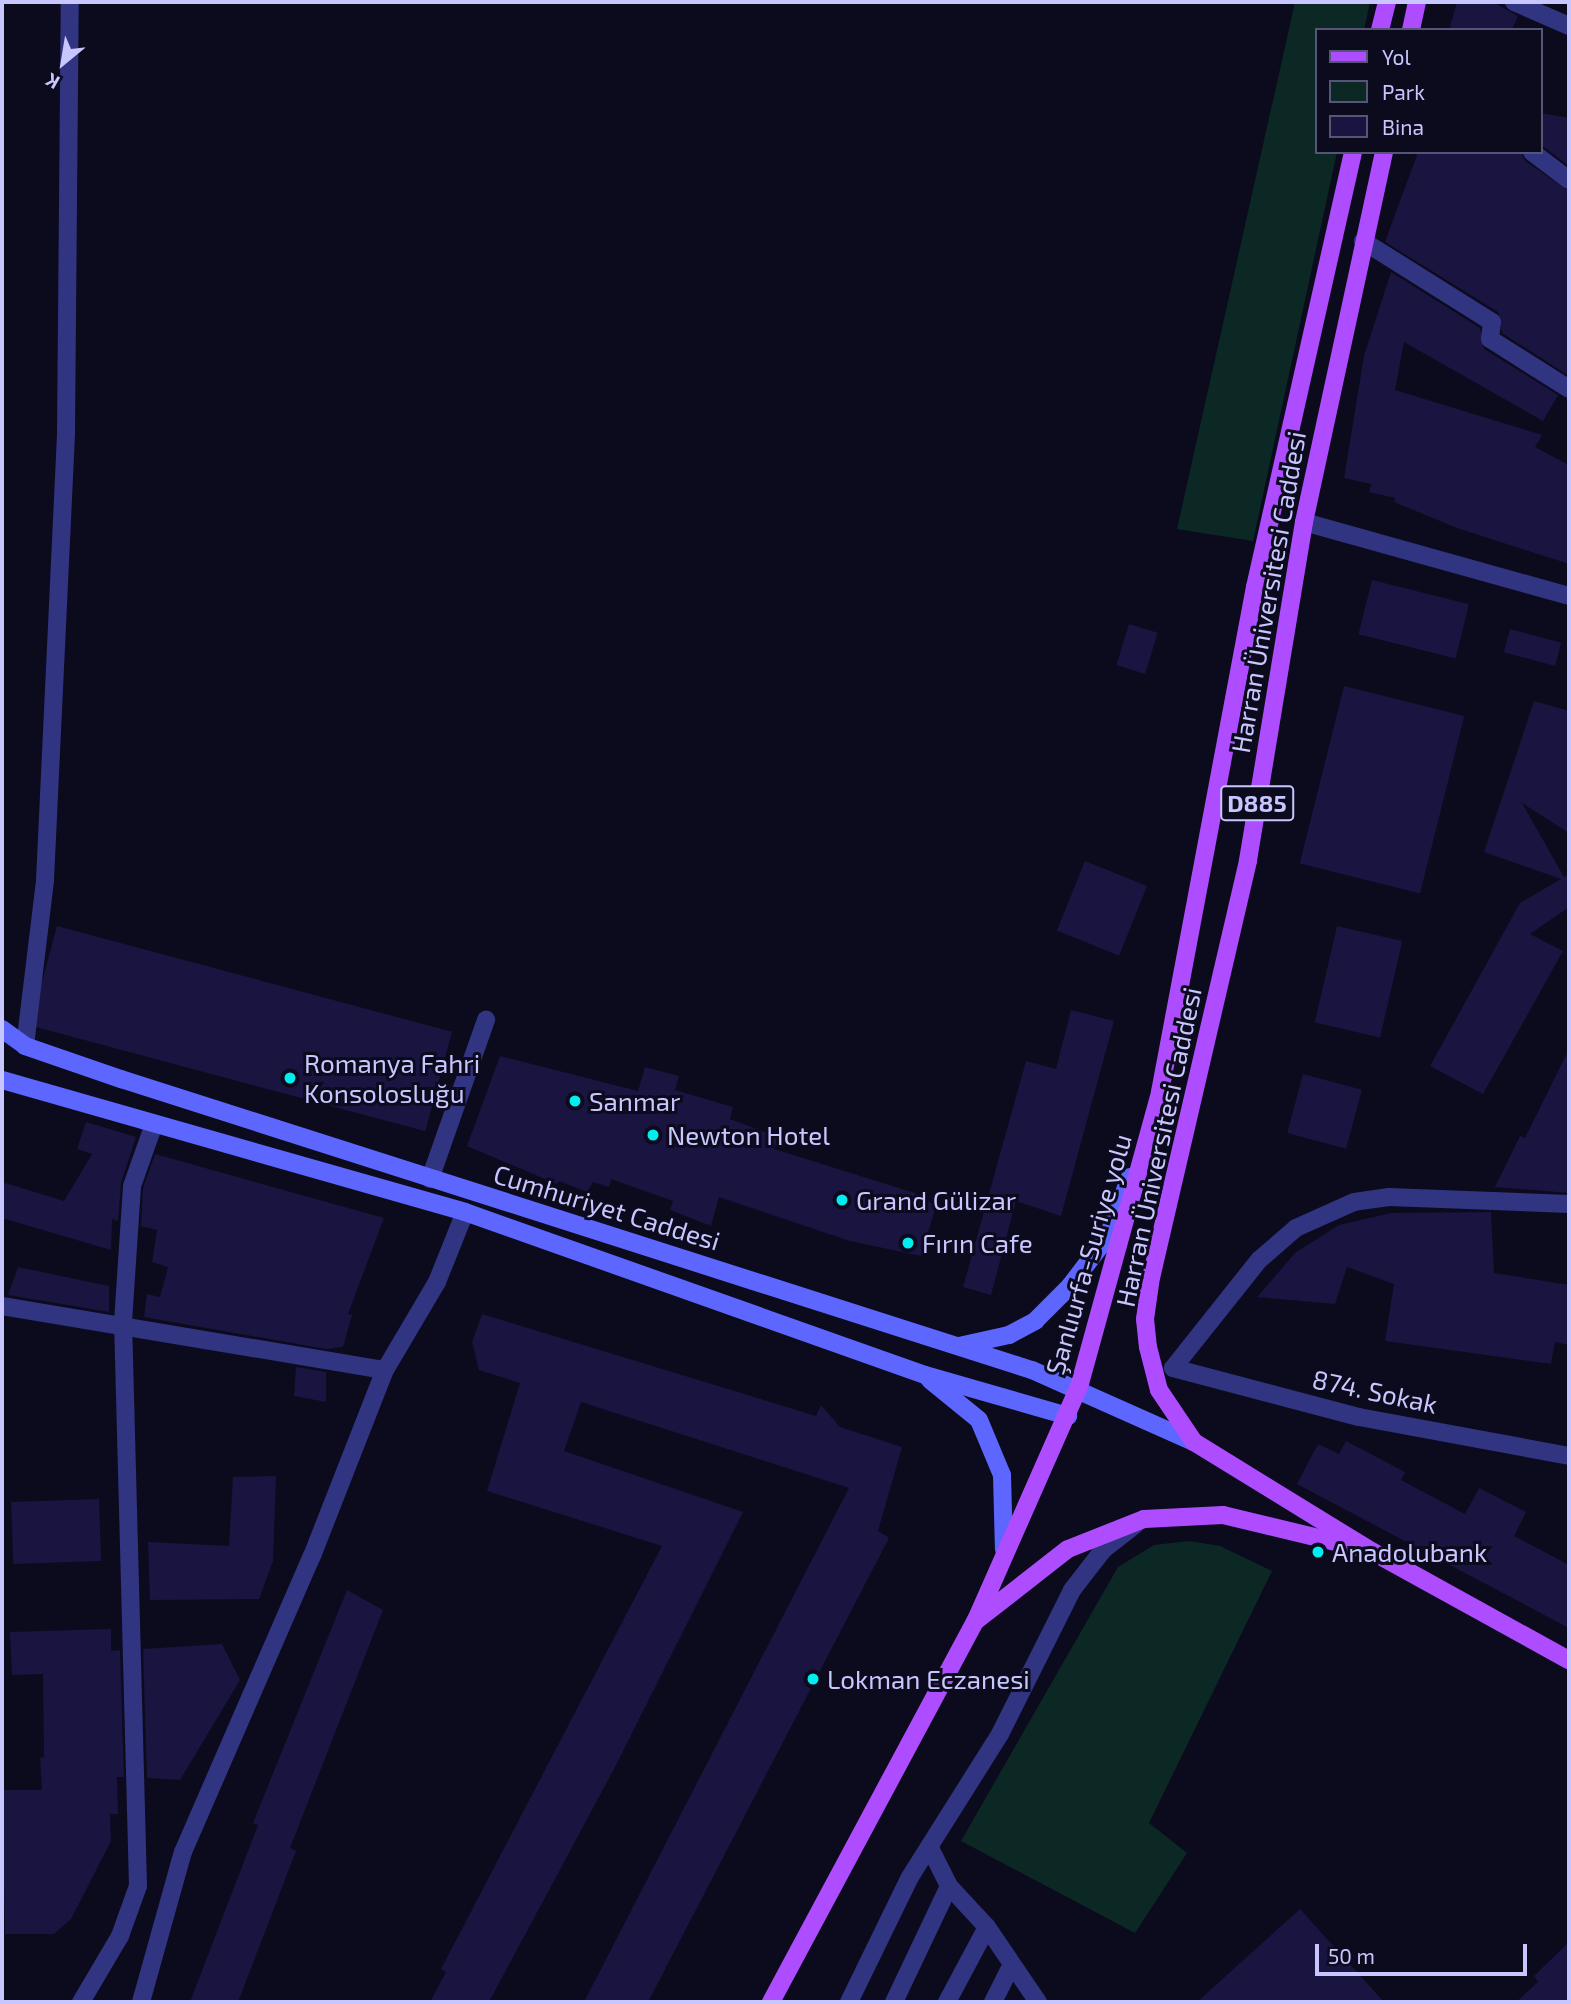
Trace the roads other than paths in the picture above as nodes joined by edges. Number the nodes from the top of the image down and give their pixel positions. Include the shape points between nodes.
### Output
1 (70, 2) edge
2 (1387, 2) edge
3 (1417, 2) edge
4 (1514, 2) edge
5 (1569, 26) edge
6 (1380, 28) edge
7 (1411, 28) edge
8 (1353, 154) edge
9 (1384, 154) edge
10 (1535, 154) edge
11 (1569, 180) edge
12 (1363, 241) junction
13 (1569, 389) edge
14 (1304, 522) junction
15 (1569, 596) edge
16 (486, 1020) dead end
17 (2, 1029) edge
18 (25, 1046) junction
19 (3, 1085) edge
20 (1157, 1105) junction
21 (154, 1124) junction
22 (430, 1179) junction
23 (1569, 1204) edge
24 (465, 1212) junction
25 (2, 1306) edge
26 (123, 1322) junction
27 (956, 1346) junction
28 (385, 1370) junction
29 (925, 1375) junction
30 (1079, 1387) junction
31 (1068, 1416) junction
32 (1194, 1442) junction
33 (1569, 1456) edge
34 (1143, 1519) junction
35 (1004, 1549) junction
36 (1373, 1552) junction
37 (976, 1620) junction
38 (1569, 1660) edge
39 (930, 1848) junction
40 (949, 1886) junction
41 (987, 1927) junction
42 (1013, 1964) junction
43 (81, 2002) edge
44 (141, 2002) edge
45 (771, 2002) edge
46 (849, 2002) edge
47 (894, 2002) edge
48 (947, 2002) edge
49 (993, 2002) edge
50 (1038, 2002) edge

1 - 18 street via 66,445 45,880
2 - 6 main road
3 - 7 main road
4 - 5 street
8 - 20 main road, Harran Üniversitesi Caddesi / D885 via 1255,586
9 - 12 main road, Harran Üniversitesi Caddesi / D885
10 - 11 street
12 - 13 street via 1492,323 1490,338
12 - 14 main road, Harran Üniversitesi Caddesi / D885
14 - 15 street
14 - 32 main road, Harran Üniversitesi Caddesi / D885 via 1248,861 1145,1319 1160,1390
16 - 22 street
17 - 18 main road, Cumhuriyet Caddesi
18 - 22 main road, Cumhuriyet Caddesi
19 - 21 main road, Cumhuriyet Caddesi
20 - 27 main road via 1108,1236 1070,1286 1035,1321 1009,1335
20 - 30 main road, Şanlıurfa-Suriye yolu / D885
21 - 24 main road, Cumhuriyet Caddesi
21 - 26 street via 132,1186
22 - 27 main road, Cumhuriyet Caddesi
23 - 33 street, 874. Sokak via 1389,1197 1354,1202 1296,1228 1259,1260 1173,1368 1359,1417
24 - 28 street via 437,1282
24 - 29 main road, Cumhuriyet Caddesi
25 - 26 street
26 - 28 street
26 - 43 street via 138,1886 120,1936
27 - 30 main road, Cumhuriyet Caddesi
28 - 44 street via 312,1556 183,1852
29 - 31 main road, Cumhuriyet Caddesi
29 - 35 main road via 979,1420 1002,1475
30 - 31 main road, Şanlıurfa-Suriye yolu / D885
30 - 32 main road, Cumhuriyet Caddesi
31 - 35 main road, Şanlıurfa-Suriye yolu
32 - 36 main road, D885
34 - 36 main road via 1223,1516
34 - 37 main road via 1068,1549
34 - 39 street via 1103,1550 1072,1590 1000,1734
35 - 37 main road, Şanlıurfa-Suriye yolu
36 - 38 main road, D885
37 - 45 main road, Şanlıurfa-Suriye yolu
39 - 40 street
39 - 46 street via 910,1877
40 - 41 street
40 - 47 street
41 - 42 street
41 - 48 street
42 - 49 street
42 - 50 street

